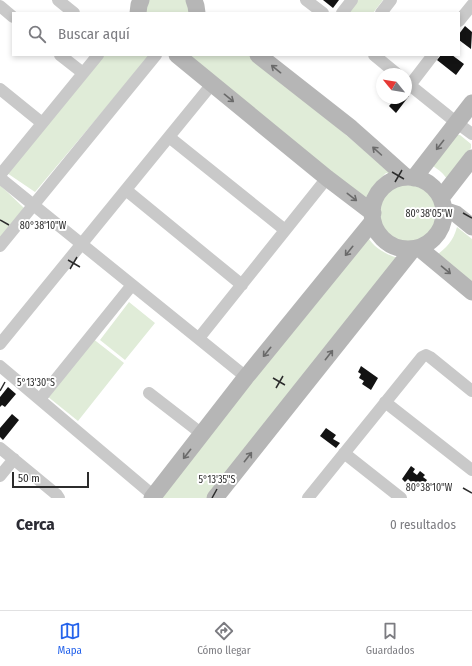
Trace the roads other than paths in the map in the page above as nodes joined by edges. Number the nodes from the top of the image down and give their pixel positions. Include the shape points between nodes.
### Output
1 (58, 0) edge
2 (306, 0) edge
3 (352, 0) edge
4 (392, 0) edge
5 (472, 5) edge
6 (0, 6) edge
7 (73, 12) edge
8 (322, 12) edge
9 (343, 12) edge
10 (383, 12) edge
11 (12, 16) edge
12 (460, 20) edge
13 (61, 56) edge
14 (97, 56) edge
15 (155, 56) edge
16 (178, 56) edge
17 (259, 56) edge
18 (375, 56) edge
19 (432, 56) edge
20 (390, 68) edge
21 (83, 73) junction
22 (412, 79) edge
23 (212, 84) junction
24 (412, 87) edge
25 (0, 89) edge
26 (472, 103) edge
27 (42, 123) junction
28 (457, 123) junction
29 (472, 134) edge
30 (169, 137) junction
31 (472, 158) edge
32 (0, 175) edge
33 (410, 177) junction
34 (0, 178) edge
35 (327, 178) junction
36 (126, 190) junction
37 (442, 204) junction
38 (33, 205) junction
39 (373, 217) junction
40 (472, 227) edge
41 (285, 230) junction
42 (82, 244) junction
43 (0, 246) edge
44 (416, 248) junction
45 (132, 285) junction
46 (242, 285) junction
47 (472, 292) edge
48 (198, 338) junction
49 (0, 344) edge
50 (0, 366) edge
51 (246, 377) junction
52 (472, 391) edge
53 (149, 393) dead end
54 (40, 399) junction
55 (385, 402) junction
56 (202, 434) junction
57 (0, 448) edge
58 (344, 453) junction
59 (14, 459) junction
60 (472, 470) edge
61 (0, 476) edge
62 (153, 497) edge
63 (58, 498) edge
64 (215, 498) edge
65 (308, 498) edge
66 (401, 498) edge

1 - 7 street
2 - 8 street
3 - 9 street
4 - 10 street
5 - 12 street
6 - 11 street
13 - 21 street
14 - 21 street
15 - 38 street
16 - 23 street
33 -> 17 street
18 - 20 street
19 - 22 street
21 - 27 street
23 - 30 street
23 -> 35 street
24 - 28 street
25 - 27 street
26 - 28 street
27 - 32 street
28 - 29 street
28 -> 33 street
30 - 36 street
30 - 41 street
31 - 37 street
33 - 37 street via 429,183 437,192
33 - 39 street via 394,180 384,187 376,197
34 - 38 street
35 -> 39 street
35 - 41 street
36 - 42 street
36 - 46 street
37 - 40 street
37 - 44 street via 442,225 428,243
38 - 42 street
38 - 43 street
39 - 44 street via 378,232 385,240 406,249
39 -> 51 street
41 - 46 street
42 - 45 street
42 - 49 street
44 -> 47 street
64 -> 44 street
45 - 48 street
45 - 54 street
46 - 48 street
48 - 51 street
50 - 54 street
51 - 56 street
52 - 55 street via 426,355 422,356
53 - 56 street
54 - 62 street
55 - 58 street
55 - 60 street
56 -> 62 street
57 - 59 street
58 - 65 street
58 - 66 street
59 - 61 street
59 - 63 street

